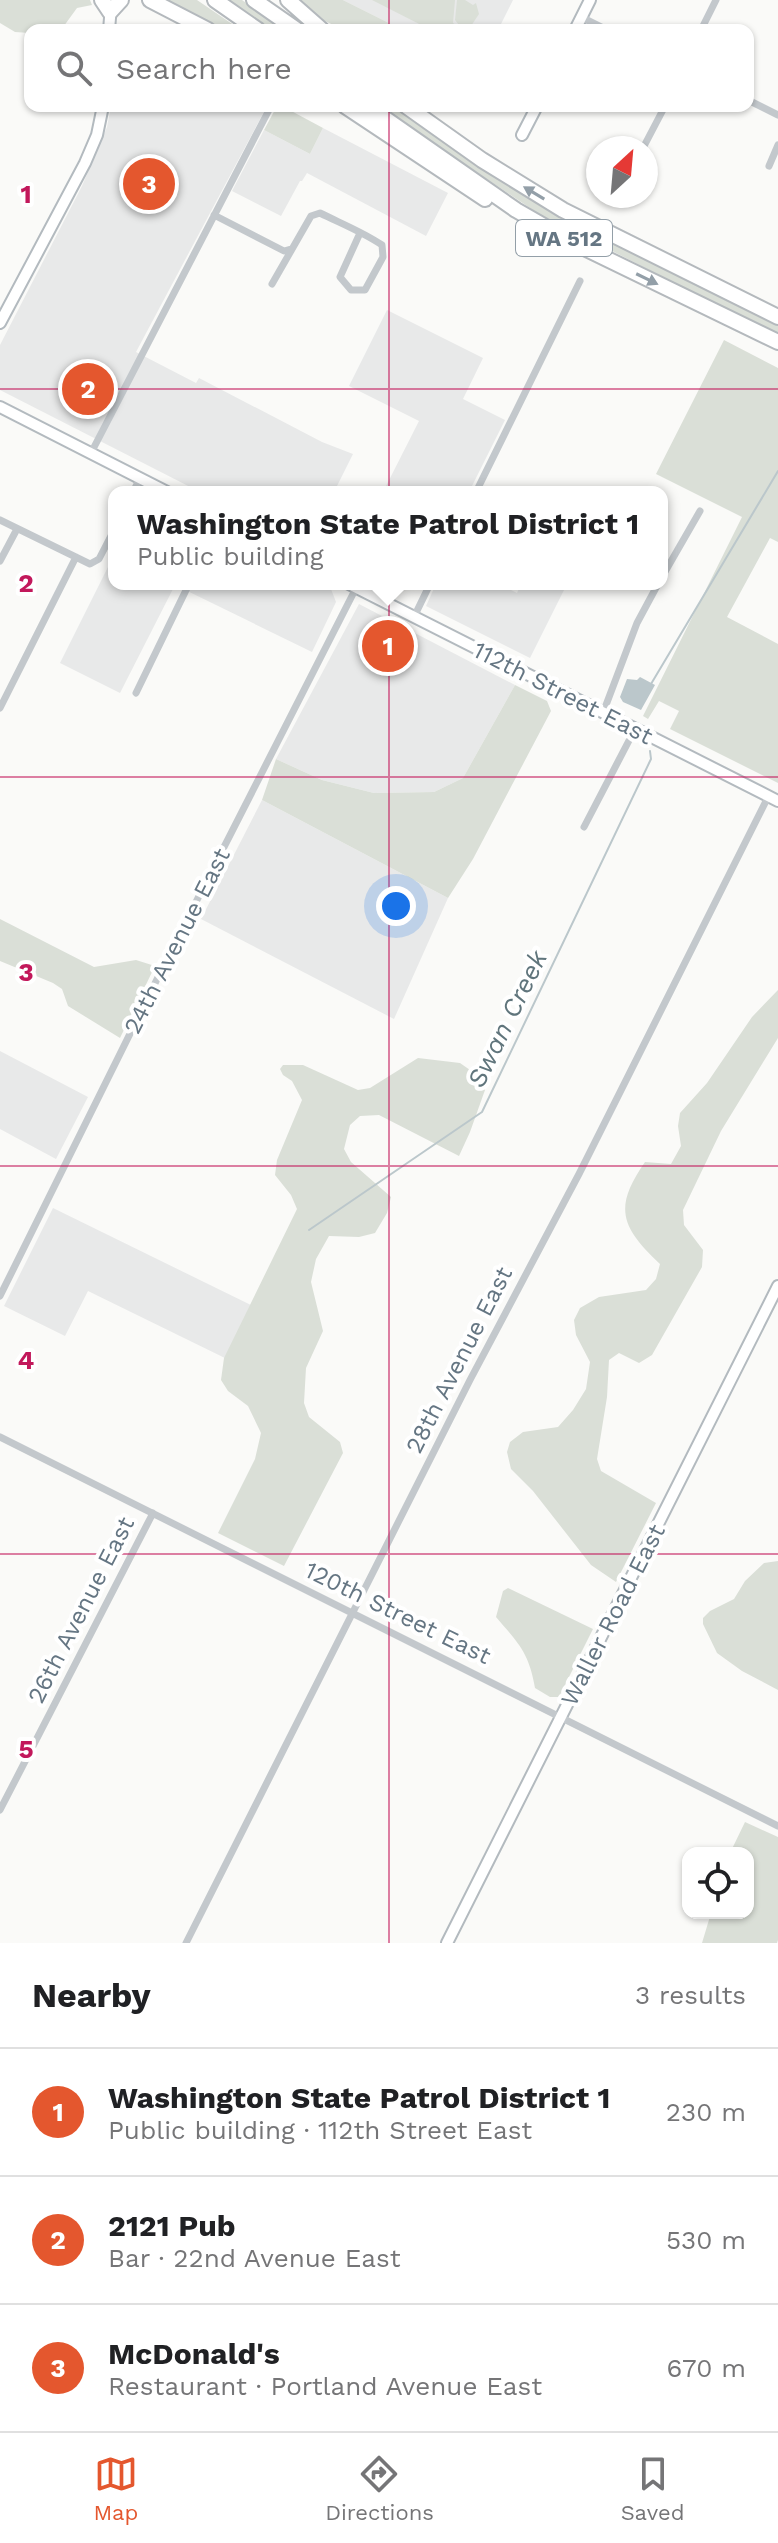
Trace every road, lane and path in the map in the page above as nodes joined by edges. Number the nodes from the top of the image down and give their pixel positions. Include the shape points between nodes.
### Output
1 (121, 0) edge
2 (215, 0) edge
3 (254, 0) edge
4 (288, 0) edge
5 (590, 0) edge
6 (716, 0) edge
7 (151, 1) edge
8 (108, 4) edge
9 (581, 17) junction
10 (109, 24) edge
11 (196, 24) edge
12 (249, 24) edge
13 (288, 24) edge
14 (315, 24) edge
15 (578, 24) edge
16 (595, 24) edge
17 (704, 24) edge
18 (754, 103) edge
19 (102, 112) edge
20 (268, 112) edge
21 (354, 112) edge
22 (376, 112) edge
23 (414, 112) edge
24 (423, 112) edge
25 (534, 112) edge
26 (662, 112) edge
27 (778, 115) edge
28 (522, 135) dead end
29 (649, 136) edge
30 (778, 145) edge
31 (482, 160) junction
32 (769, 166) dead end
33 (214, 215) junction
34 (360, 233) junction
35 (570, 241) junction
36 (291, 249) junction
37 (580, 281) dead end
38 (272, 284) dead end
39 (778, 317) edge
40 (0, 323) edge
41 (778, 342) edge
42 (0, 407) edge
43 (91, 453) junction
44 (140, 478) junction
45 (136, 486) edge
46 (155, 486) edge
47 (479, 486) edge
48 (700, 511) dead end
49 (0, 520) edge
50 (17, 529) junction
51 (108, 542) edge
52 (76, 557) junction
53 (0, 561) edge
54 (668, 567) edge
55 (186, 590) edge
56 (350, 590) edge
57 (360, 590) edge
58 (427, 590) edge
59 (655, 590) edge
60 (414, 617) junction
61 (136, 693) dead end
62 (0, 708) edge
63 (603, 713) junction
64 (635, 729) junction
65 (773, 799) edge
66 (584, 827) dead end
67 (778, 1286) edge
68 (0, 1296) edge
69 (0, 1437) edge
70 (153, 1513) junction
71 (352, 1613) junction
72 (561, 1717) junction
73 (1, 1806) edge
74 (778, 1826) edge
75 (186, 1943) edge
76 (447, 1943) edge

1 - 8 highway
2 - 12 highway
3 - 13 highway
4 - 14 highway
5 - 9 main road
6 - 17 street
7 - 11 highway
8 - 10 main road
9 - 15 main road
9 - 16 street
18 - 27 street
19 - 40 main road via 85,163
20 - 33 street
21 - 35 highway via 504,211
22 - 35 highway, WA 512 via 516,210
23 - 31 highway, WA 512
24 - 31 highway
25 - 28 main road
26 - 29 street
30 - 32 street
39 -> 31 highway, WA 512 via 585,222
33 - 36 street via 284,251
33 - 43 street
34 - 34 street via 341,273 341,281 360,292 367,288 383,251
34 - 36 street via 320,213 311,216
35 -> 41 highway, WA 512
36 - 38 street
37 - 47 street
42 - 43 main road
43 - 44 main road
44 - 45 street
44 - 46 main road
48 - 54 street
49 - 50 street
50 - 52 street
50 - 53 street
51 - 52 street via 93,563
52 - 62 street
55 - 61 street
56 - 68 street, 24th Avenue East
57 - 60 main road, 112th Street East
58 - 60 street
59 - 63 street
60 - 63 main road, 112th Street East
63 - 64 main road, 112th Street East
64 - 65 main road, 112th Street East
64 - 66 street
65 - 71 street, 28th Avenue East
67 - 72 main road, Waller Road East
69 - 70 street, 120th Street East
70 - 71 street, 120th Street East
70 - 73 street, 26th Avenue East
71 - 72 street, 120th Street East
71 - 75 street, 28th Avenue East
72 - 74 street, 120th Street East
72 - 76 main road, Waller Road East

